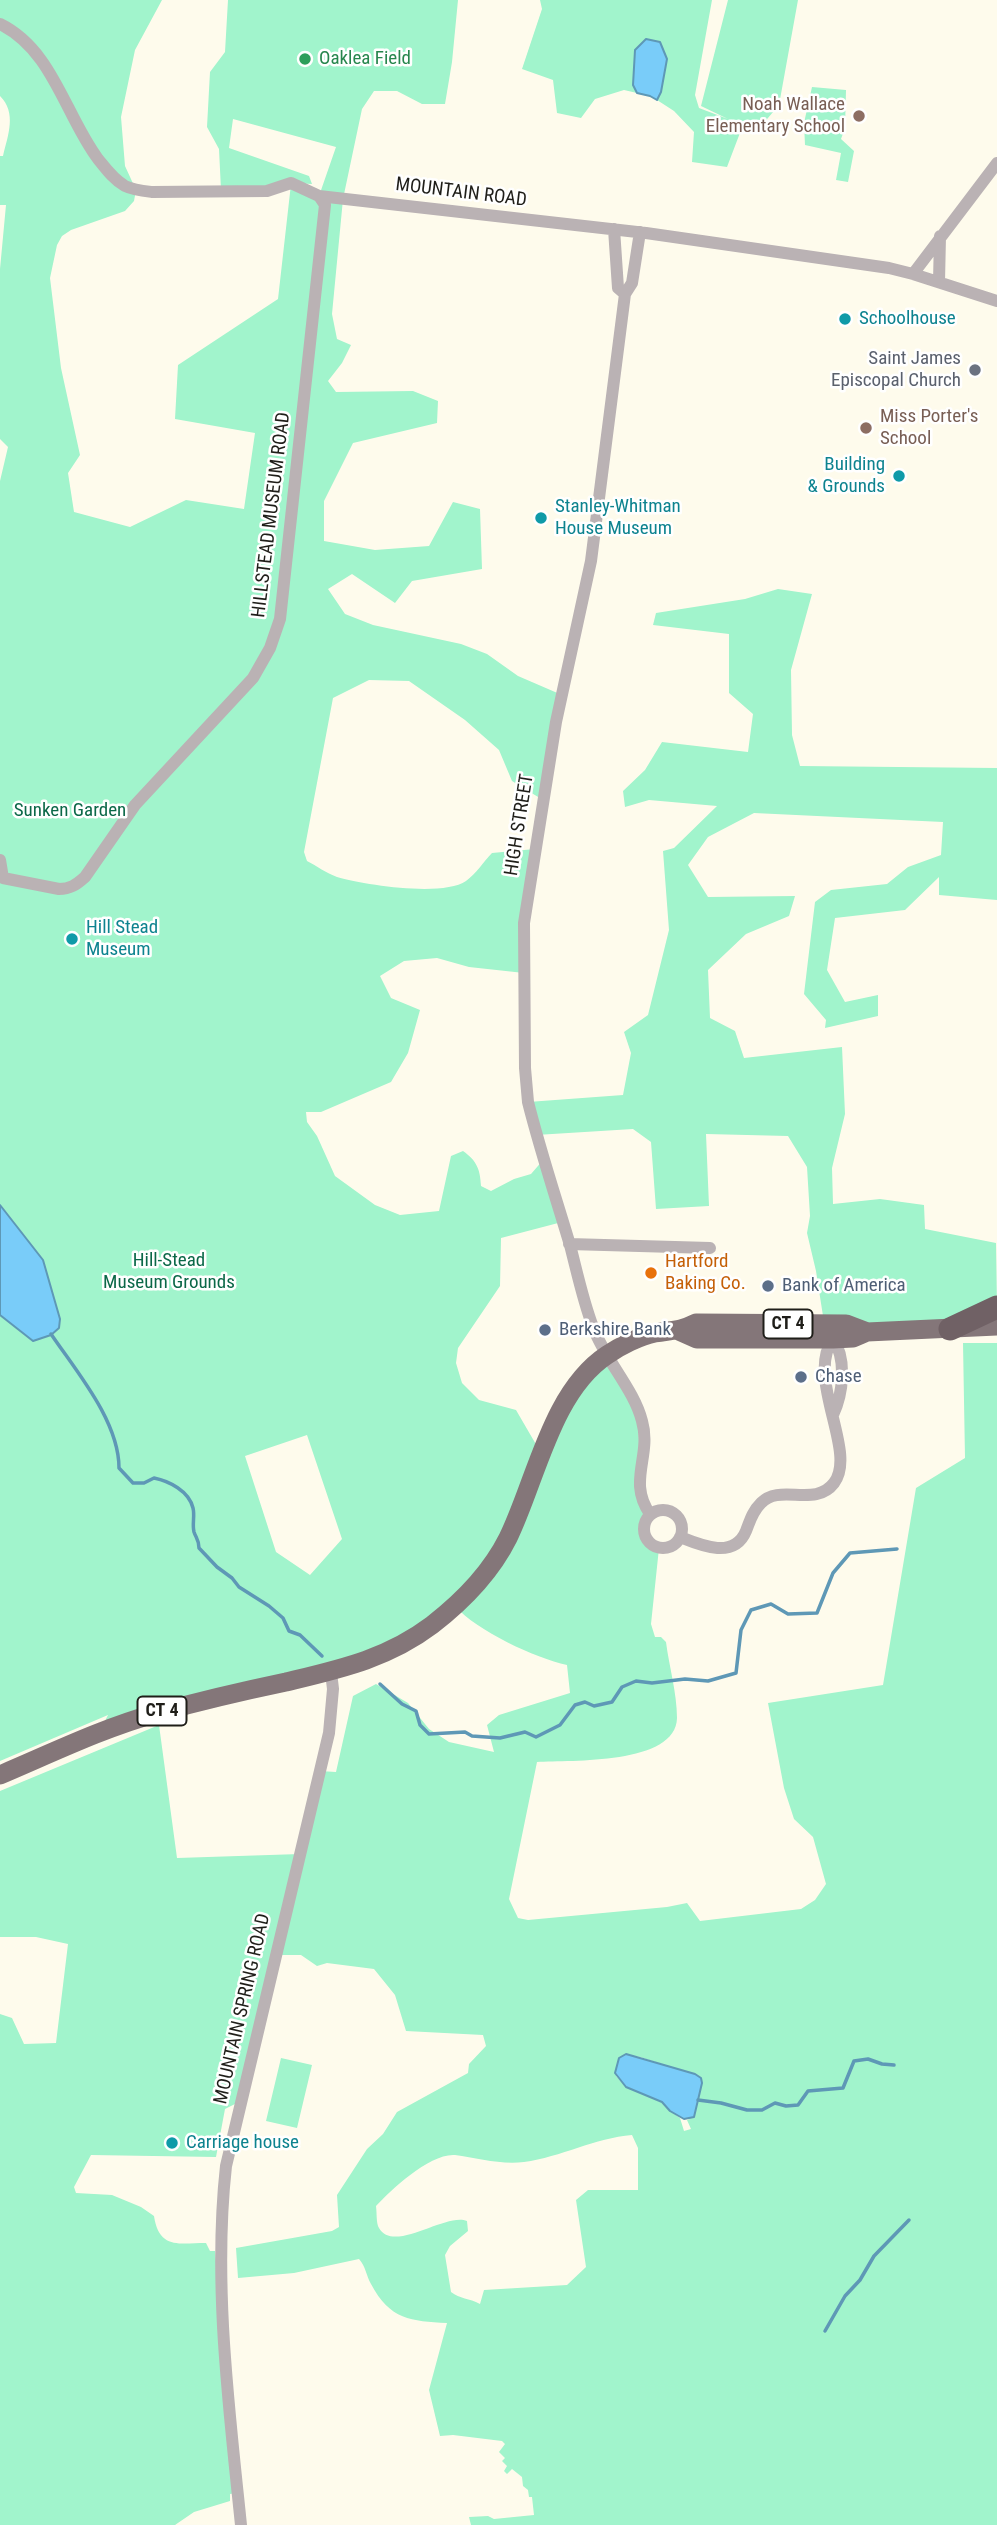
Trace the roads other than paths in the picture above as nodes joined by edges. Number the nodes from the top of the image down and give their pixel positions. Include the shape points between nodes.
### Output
1 (0, 24) edge
2 (997, 163) edge
3 (320, 196) junction
4 (614, 229) junction
5 (640, 232) junction
6 (940, 235) junction
7 (913, 274) junction
8 (939, 282) junction
9 (625, 294) junction
10 (997, 301) edge
11 (0, 860) edge
12 (569, 1244) junction
13 (710, 1248) dead end
14 (997, 1307) edge
15 (997, 1326) edge
16 (950, 1329) junction
17 (679, 1331) junction
18 (867, 1332) junction
19 (833, 1339) junction
20 (607, 1355) junction
21 (650, 1514) junction
22 (680, 1537) junction
23 (331, 1672) junction
24 (0, 1774) edge
25 (240, 2525) edge

1 - 3 street, MOUNTAIN ROAD via 28,44 53,77 95,155 126,186 152,192 267,191 291,183
2 - 6 street
3 - 4 street, MOUNTAIN ROAD
3 - 11 street, HILLSTEAD MUSEUM ROAD via 325,205 307,388 280,619 270,648 253,678 135,805 75,886 59,889 3,878
4 - 5 street, MOUNTAIN ROAD
4 - 9 street, HIGH STREET via 618,288
5 - 7 street, MOUNTAIN ROAD
5 - 9 street, HIGH STREET via 632,283
6 - 7 street
6 - 8 street
7 - 8 street, MOUNTAIN ROAD
8 - 10 street, MOUNTAIN ROAD
9 - 12 street, HIGH STREET via 592,561 556,722 524,923 528,1102
12 - 13 street
12 - 20 street, HIGH STREET via 592,1325
14 - 16 highway
15 - 16 main road, CT 4
16 - 18 main road, CT 4
17 - 18 main road, CT 4 via 695,1323 846,1324
17 - 19 main road, CT 4 via 697,1339
17 - 20 main road, CT 4 via 654,1333
18 - 19 main road, CT 4
19 - 22 street via 825,1350 826,1399 841,1467 837,1480 827,1490 808,1496 764,1500 743,1537 722,1549
20 - 21 street, HIGH STREET via 643,1423 639,1484
20 - 23 main road, CT 4 via 588,1371 558,1413 508,1538 476,1586 405,1643
21 - 22 street via 662,1509 675,1514 682,1525
21 - 22 street via 643,1531 652,1545 665,1548
23 - 24 main road, CT 4 via 157,1713
23 - 25 street, MOUNTAIN SPRING ROAD via 329,1733 226,2166 221,2212 226,2376

